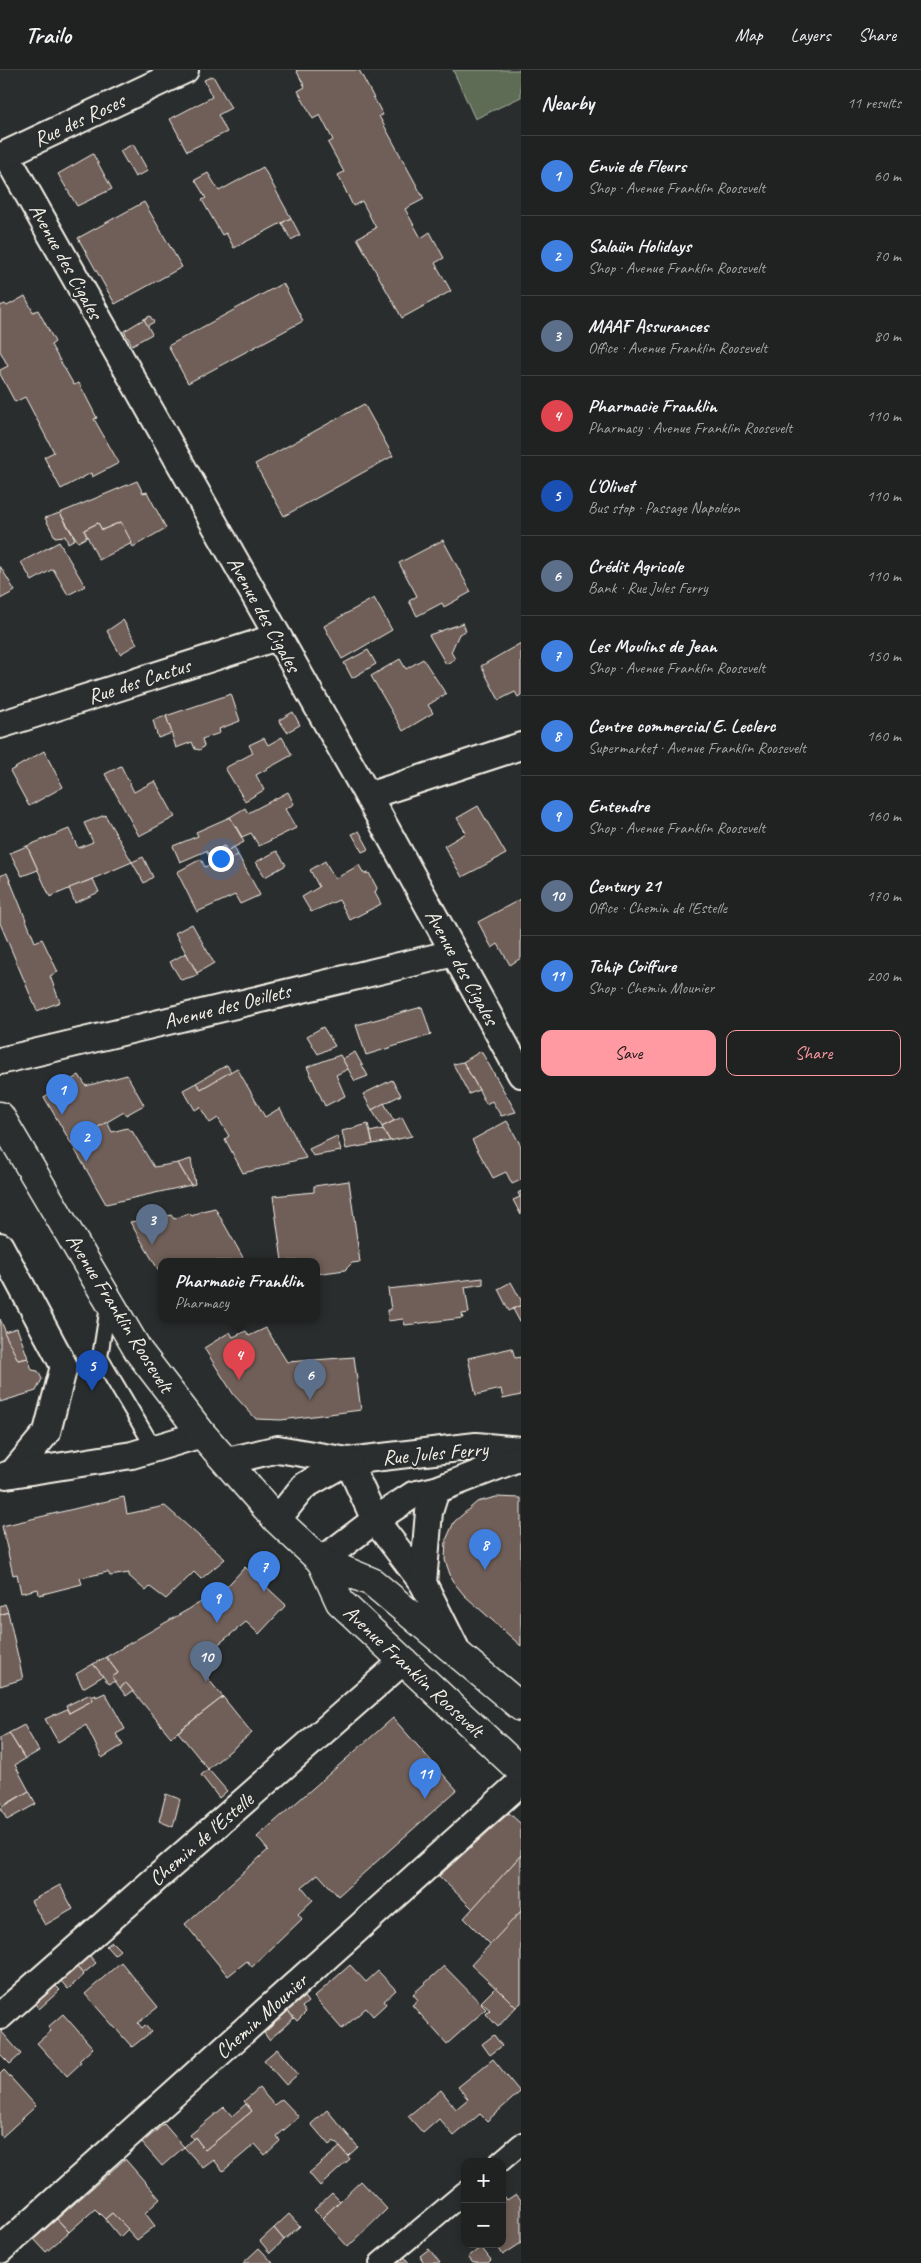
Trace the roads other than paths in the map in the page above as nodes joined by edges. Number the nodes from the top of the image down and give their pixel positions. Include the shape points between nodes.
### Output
1 (185, 70) edge
2 (3, 156) edge
3 (277, 637) junction
4 (0, 725) edge
5 (521, 746) edge
6 (368, 796) junction
7 (454, 953) junction
8 (0, 1061) edge
9 (521, 1074) edge
10 (0, 1116) edge
11 (4, 1263) edge
12 (110, 1300) junction
13 (202, 1434) junction
14 (155, 1450) junction
15 (521, 1450) edge
16 (521, 1457) edge
17 (228, 1461) junction
18 (348, 1461) junction
19 (6, 1475) edge
20 (436, 1490) junction
21 (277, 1520) junction
22 (375, 1520) junction
23 (321, 1561) junction
24 (423, 1584) junction
25 (459, 1655) junction
26 (402, 1662) junction
27 (521, 1707) edge
28 (521, 1771) edge
29 (521, 1782) edge
30 (0, 2016) edge
31 (521, 2144) edge
32 (505, 2158) edge
33 (461, 2195) edge
34 (0, 2250) edge
35 (380, 2263) edge

1 - 2 street, Rue des Roses
2 - 3 street, Avenue des Cigales
3 - 4 street, Rue des Cactus
3 - 6 street, Avenue des Cigales
5 - 6 street
6 - 7 street, Avenue des Cigales
7 - 8 street, Avenue des Oeillets
7 - 9 street, Avenue des Cigales
10 - 12 main road, Avenue Franklin Roosevelt
11 - 19 street via 64,1366 47,1432
12 - 13 main road, Avenue Franklin Roosevelt via 145,1360
12 - 14 lane via 100,1357
13 - 14 street
13 - 17 main road, Avenue Franklin Roosevelt
14 - 19 street
15 - 18 street, Rue Jules Ferry via 476,1446
16 - 20 street, Rue Jules Ferry
17 - 18 street, Rue Jules Ferry via 278,1449
17 - 21 main road, Avenue Franklin Roosevelt
18 - 21 street, Rue Jules Ferry via 304,1486
18 - 22 street, Avenue Franklin Roosevelt
20 - 22 street, Rue Jules Ferry via 413,1495
20 - 24 street via 429,1512
21 - 23 main road, Avenue Franklin Roosevelt
22 - 23 street, Rue Jules Ferry
22 - 24 street, Avenue Franklin Roosevelt
23 - 25 main road, Avenue Franklin Roosevelt via 372,1582
23 - 26 main road, Avenue Franklin Roosevelt via 340,1602
24 - 25 street, Avenue Franklin Roosevelt
25 - 27 main road, Avenue Franklin Roosevelt
26 - 28 main road, Avenue Franklin Roosevelt
26 - 30 street, Chemin de l'Estelle
29 - 34 street, Chemin Mounier
31 - 32 street
33 - 35 street

